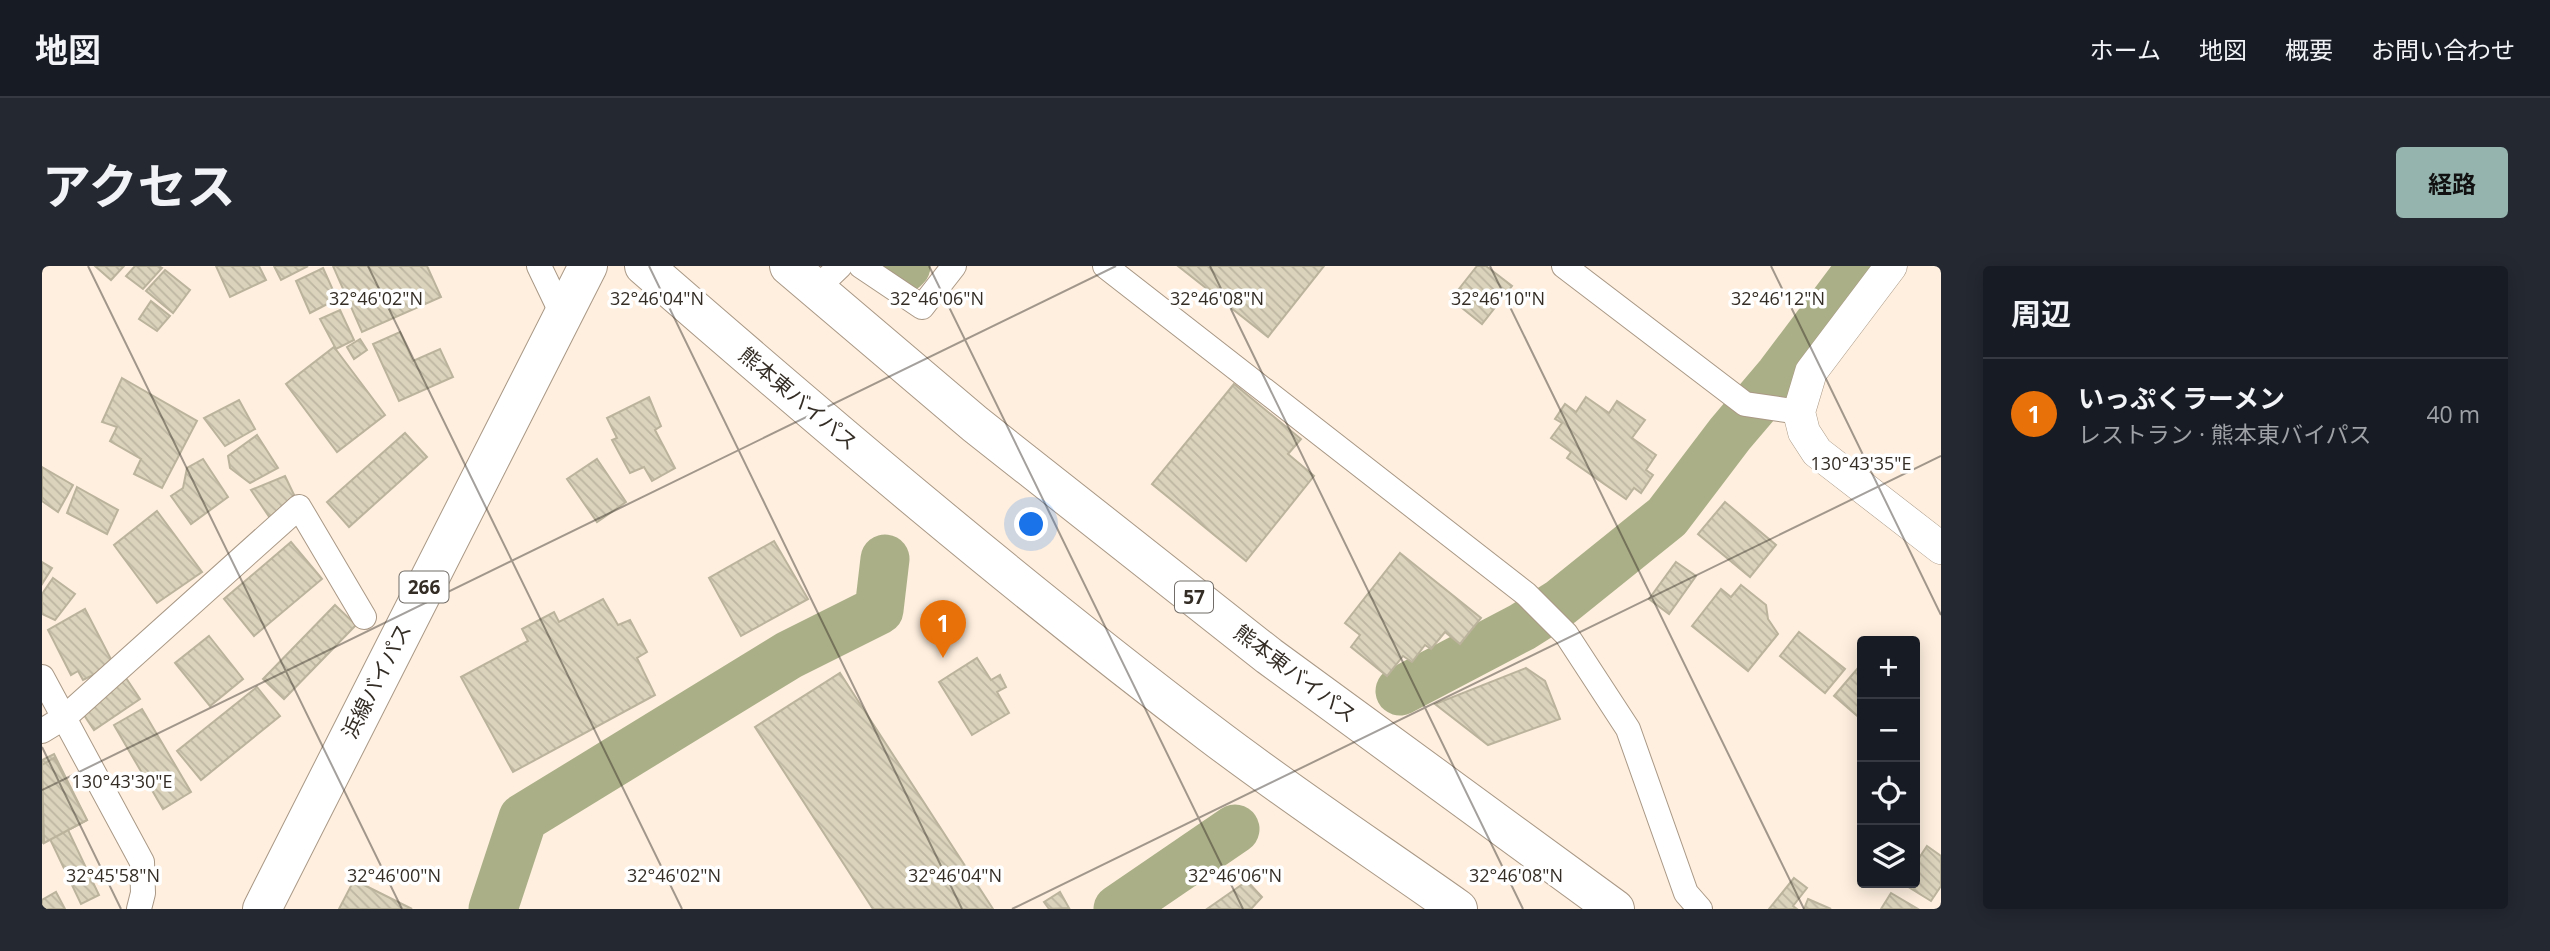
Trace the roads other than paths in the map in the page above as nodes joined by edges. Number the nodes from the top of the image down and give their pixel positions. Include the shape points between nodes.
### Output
1 (539, 266) edge
2 (588, 266) edge
3 (644, 266) edge
4 (861, 266) edge
5 (954, 266) edge
6 (1105, 266) edge
7 (1564, 266) edge
8 (1891, 266) edge
9 (815, 274) edge
10 (563, 316) junction
11 (1799, 412) junction
12 (1941, 548) edge
13 (364, 617) dead end
14 (42, 677) edge
15 (65, 717) junction
16 (42, 731) edge
17 (139, 909) edge
18 (262, 909) edge
19 (1458, 909) edge
20 (1615, 909) edge
21 (1700, 909) edge

1 - 10 street
2 - 10 highway, 浜線バイパス / 266
3 - 19 highway, 熊本東バイパス via 1046,605 1213,736
4 - 5 street via 922,307
6 - 21 street via 1526,594 1566,634 1628,729 1686,893
7 - 11 street via 1745,404
8 - 11 street via 1811,372
9 - 20 highway, 熊本東バイパス / 57 via 975,424 1269,656
10 - 18 highway, 浜線バイパス / 266
11 - 12 street via 1804,432 1817,452
13 - 15 street via 299,507
14 - 15 street
15 - 16 street
15 - 17 street via 142,862

